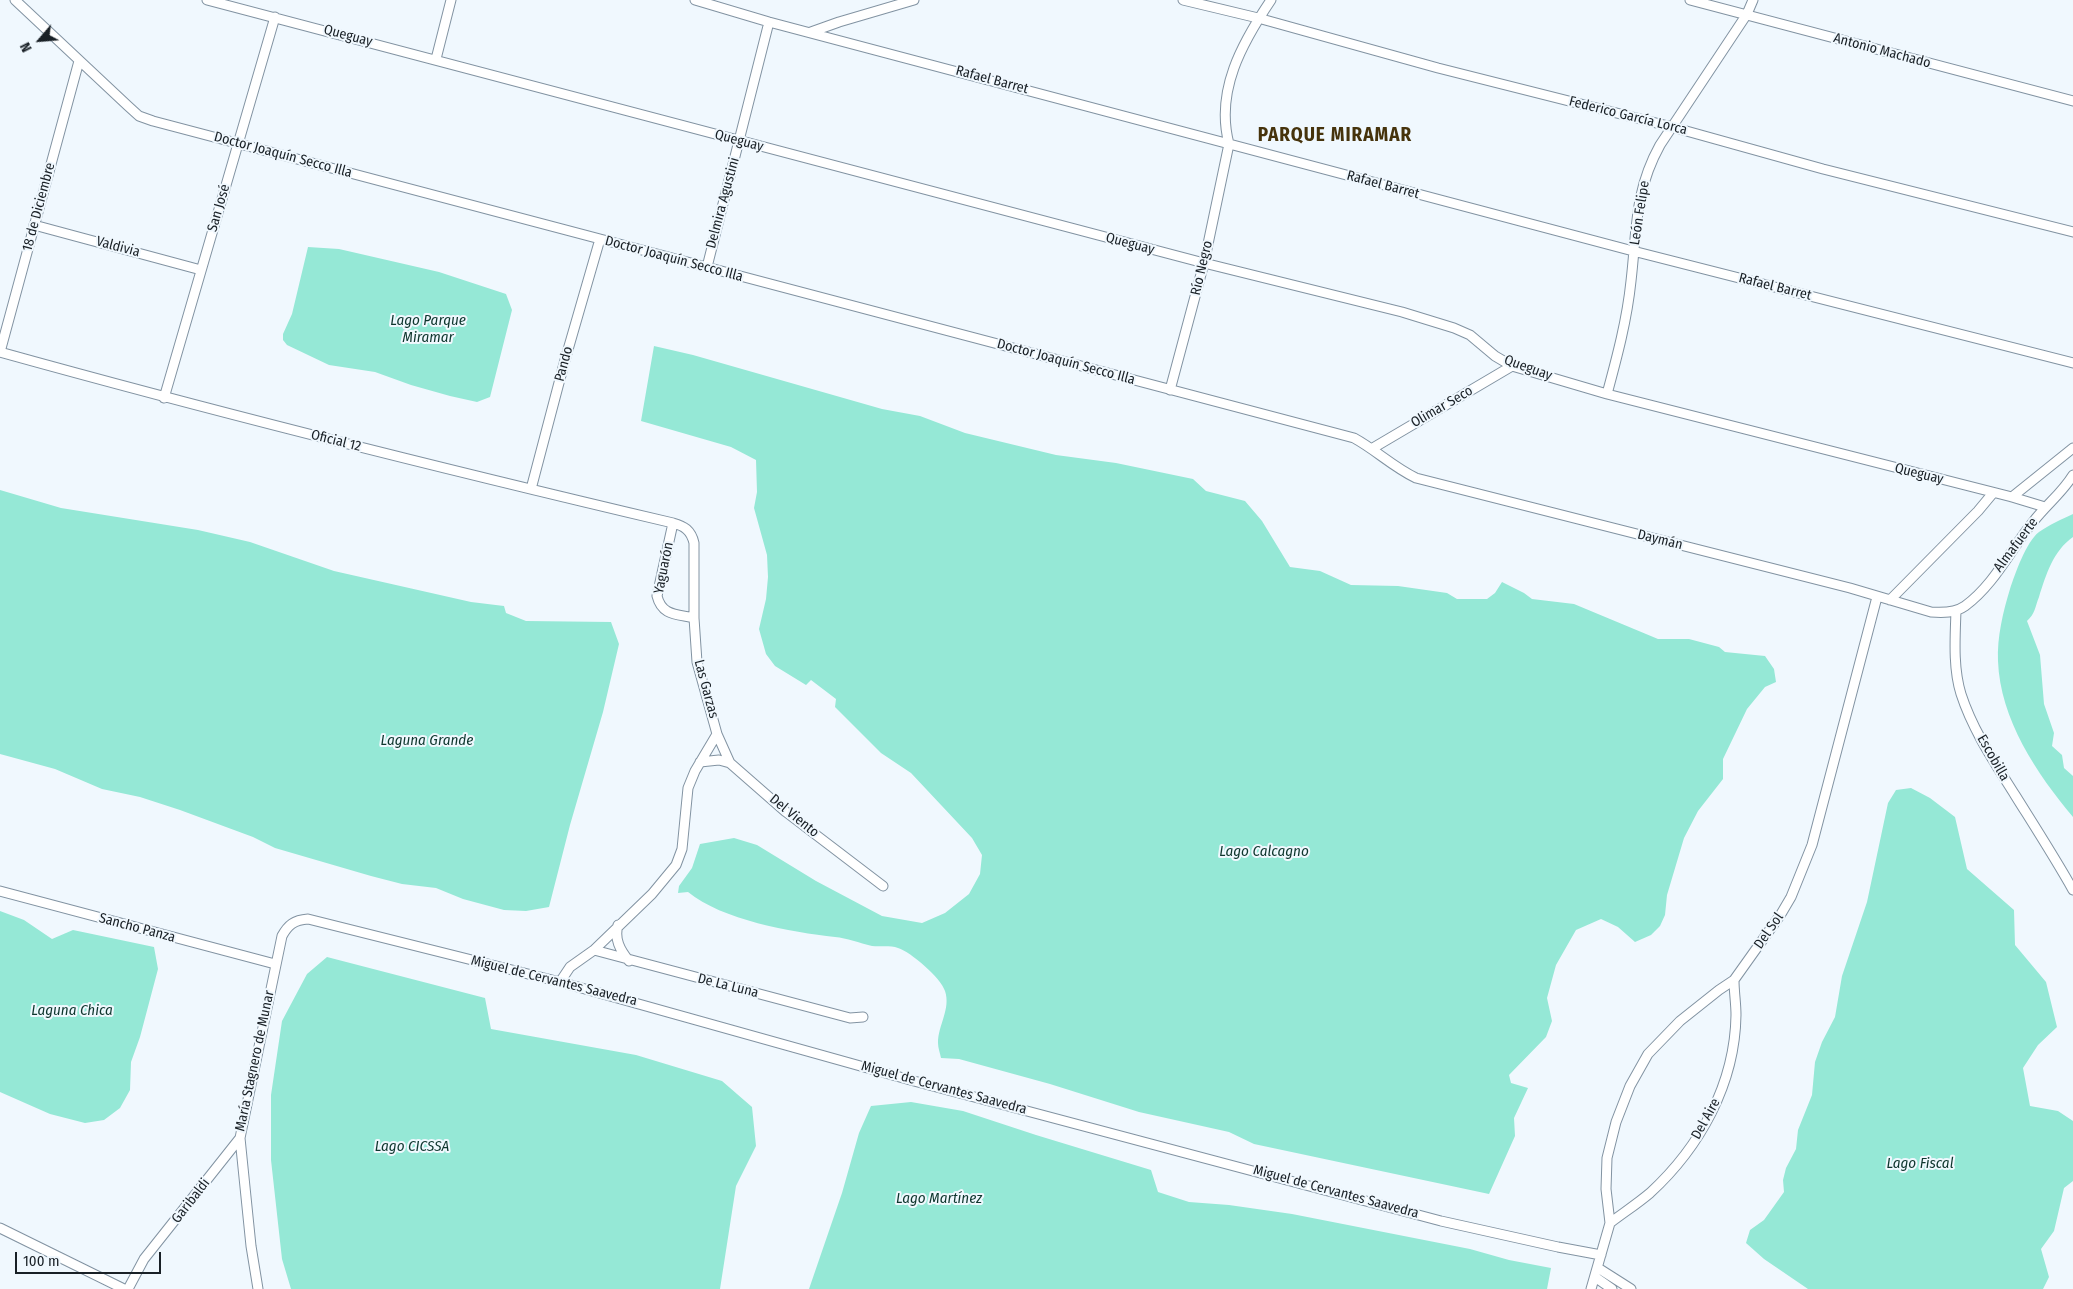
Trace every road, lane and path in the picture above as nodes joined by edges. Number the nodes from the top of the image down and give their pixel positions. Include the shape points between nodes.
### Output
1 (15, 0) edge
2 (207, 0) edge
3 (451, 0) edge
4 (695, 0) edge
5 (914, 0) edge
6 (1183, 0) edge
7 (1271, 0) edge
8 (1690, 0) edge
9 (1753, 0) edge
10 (1747, 14) junction
11 (275, 17) junction
12 (1258, 18) junction
13 (769, 22) junction
14 (839, 22) junction
15 (811, 32) junction
16 (837, 39) junction
17 (436, 59) junction
18 (78, 61) junction
19 (2073, 101) edge
20 (1672, 127) junction
21 (740, 141) junction
22 (238, 144) junction
23 (1228, 144) junction
24 (34, 225) junction
25 (2073, 232) edge
26 (600, 239) junction
27 (1633, 251) junction
28 (1204, 263) junction
29 (707, 268) junction
30 (201, 270) junction
31 (0, 352) edge
32 (2073, 364) edge
33 (1512, 366) junction
34 (1170, 390) junction
35 (1607, 394) junction
36 (164, 398) junction
37 (1372, 448) junction
38 (2073, 448) edge
39 (2073, 475) edge
40 (531, 489) junction
41 (1993, 493) junction
42 (2012, 497) junction
43 (2045, 508) junction
44 (673, 523) junction
45 (1878, 597) junction
46 (1890, 600) junction
47 (1956, 611) junction
48 (694, 618) junction
49 (717, 734) junction
50 (700, 762) junction
51 (730, 763) junction
52 (883, 886) dead end
53 (2073, 890) edge
54 (0, 891) edge
55 (289, 925) joint
56 (618, 925) junction
57 (594, 950) junction
58 (629, 960) junction
59 (275, 964) junction
60 (1734, 980) junction
61 (560, 982) junction
62 (863, 1017) dead end
63 (240, 1138) junction
64 (1610, 1223) junction
65 (0, 1228) edge
66 (1602, 1254) junction
67 (1596, 1273) junction
68 (124, 1289) edge
69 (128, 1289) edge
70 (258, 1289) edge
71 (1592, 1289) edge
72 (1612, 1289) edge
73 (1631, 1289) edge

1 - 18 street, Doctor Joaquín Secco Illa
2 - 11 street, Queguay
3 - 17 street
4 - 13 street, Rafael Barret
5 - 14 street
6 - 12 street, Federico García Lorca
7 - 12 street, Río Negro
8 - 10 street, Antonio Machado
9 - 10 street, León Felipe
10 - 19 street, Antonio Machado
10 - 20 street, León Felipe
11 - 17 street, Queguay
11 - 22 street, San José
12 - 20 street, Federico García Lorca via 1438,68
12 - 23 street, Río Negro via 1237,58 1229,82 1225,113
13 - 15 street, Rafael Barret
13 - 21 street, Delmira Agustini
14 - 15 street
14 - 16 street via 835,26
15 - 16 street, Rafael Barret
16 - 23 street, Rafael Barret
17 - 21 street, Queguay
18 - 22 street, Doctor Joaquín Secco Illa via 139,116
18 - 24 street, 18 de Diciembre
20 - 25 street, Federico García Lorca
20 - 27 street, León Felipe via 1650,163 1643,183
21 - 28 street, Queguay
21 - 29 street, Delmira Agustini
22 - 26 street, Doctor Joaquín Secco Illa
22 - 30 street, San José
23 - 27 street, Rafael Barret
23 - 28 street, Río Negro
24 - 30 street, Valdivia
24 - 31 street, 18 de Diciembre
26 - 29 street, Doctor Joaquín Secco Illa
26 - 40 street, Pando
27 - 32 street, Rafael Barret
27 - 35 street, León Felipe via 1628,305
28 - 33 street, Queguay via 1454,328 1470,335
28 - 34 street, Río Negro
29 - 34 street, Doctor Joaquín Secco Illa
30 - 36 street, San José
31 - 36 street, Oficial 12
33 - 35 street, Queguay
33 - 37 street, Olimar Seco
34 - 37 street, Doctor Joaquín Secco Illa via 1354,438
35 - 41 street, Queguay
36 - 40 street, Oficial 12
37 - 45 street, Daymán via 1416,478
38 - 42 street
39 - 43 street, Almafuerte via 2059,496
40 - 44 street, Oficial 12
41 - 42 street, Queguay
41 - 46 street
42 - 43 street, Queguay
43 - 47 street, Almafuerte via 1977,595
44 - 48 street, Las Garzas via 683,526 692,536
44 - 48 street, Yaguarón via 657,596 659,606 666,612
45 - 46 street, Daymán
45 - 60 street, Del Sol via 1806,863 1781,914
46 - 47 street, Daymán via 1932,612
47 - 53 street, Escobilla via 1956,670 1961,694 1996,765
48 - 49 street, Las Garzas via 697,662
49 - 50 street, Las Garzas
49 - 51 street
50 - 51 street via 719,760
50 - 56 street, Las Garzas via 688,788 682,850 676,865 652,894
51 - 52 street, Del Viento via 786,812
54 - 59 street, Sancho Panza
55 - 59 street, María Stagnero de Munar via 282,936
55 - 61 street, Miguel de Cervantes Saavedra via 308,919
56 - 57 street, Las Garzas
56 - 58 street via 618,941
57 - 58 street, De La Luna
57 - 61 street, Las Garzas via 570,967
58 - 62 street, De La Luna via 850,1018
59 - 63 street, María Stagnero de Munar
60 - 64 street, Del Aire via 1736,1015 1733,1045 1728,1074 1715,1106 1701,1131 1669,1173
60 - 64 street, Del Sol via 1673,1028 1648,1054 1630,1086 1607,1158
61 - 66 street, Miguel de Cervantes Saavedra via 914,1081 1441,1221
63 - 69 street, Garibaldi via 144,1260
63 - 70 street, María Stagnero de Munar
64 - 66 street
65 - 68 street
66 - 67 street
67 - 71 street
67 - 72 street
67 - 73 street

